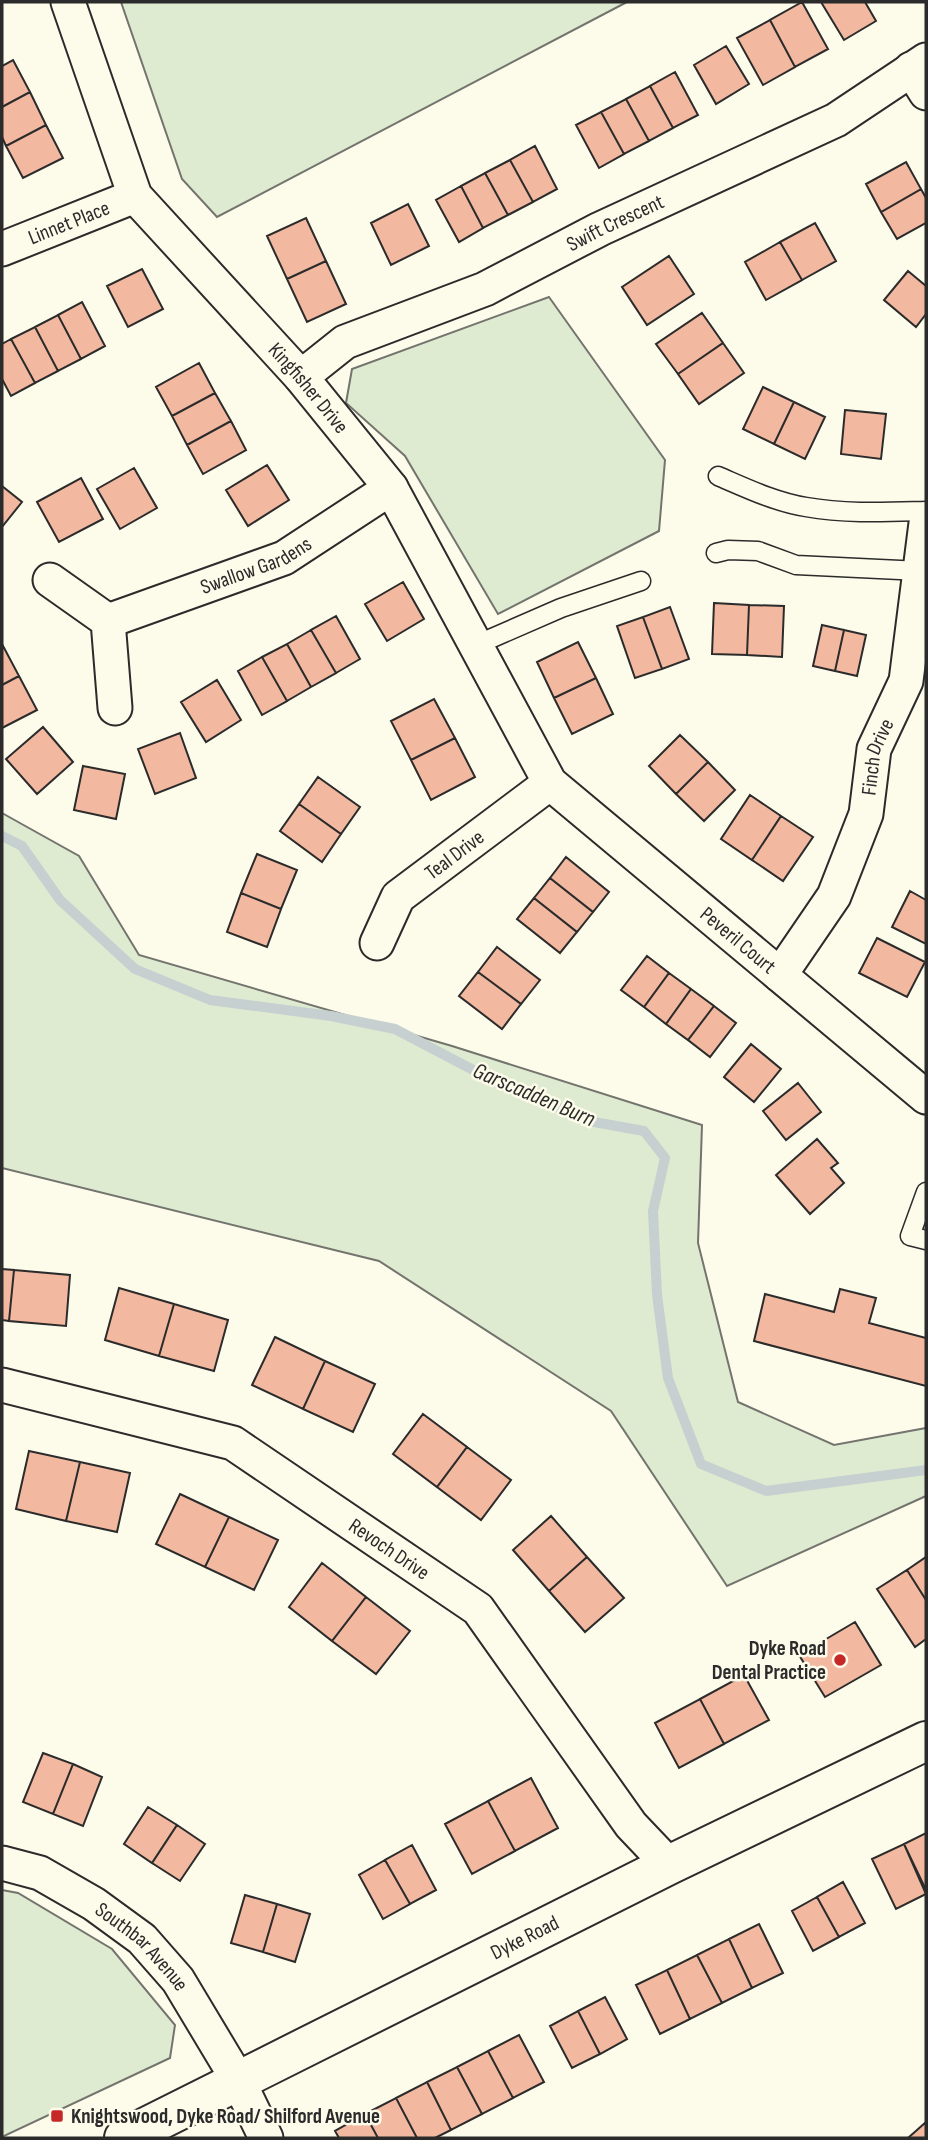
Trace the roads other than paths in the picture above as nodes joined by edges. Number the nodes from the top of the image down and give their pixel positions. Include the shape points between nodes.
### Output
1 (68, 2) edge
2 (921, 74) edge
3 (135, 196) junction
4 (2, 250) edge
5 (301, 377) junction
6 (718, 476) dead end
7 (391, 488) junction
8 (926, 512) edge
9 (926, 523) edge
10 (716, 554) dead end
11 (921, 571) junction
12 (50, 580) dead end
13 (641, 581) dead end
14 (108, 621) junction
15 (476, 645) junction
16 (115, 708) dead end
17 (550, 783) junction
18 (377, 943) dead end
19 (780, 975) junction
20 (926, 1097) edge
21 (926, 1192) edge
22 (926, 1240) edge
23 (2, 1385) edge
24 (926, 1741) edge
25 (2, 1863) edge
26 (669, 1865) junction
27 (238, 2080) junction
28 (124, 2138) edge
29 (266, 2138) edge

1 - 3 street, Kingfisher Drive
2 - 5 street, Swift Crescent via 836,120 600,229 485,289 345,342
3 - 4 street, Linnet Place
3 - 5 street, Kingfisher Drive
5 - 7 street, Kingfisher Drive
6 - 8 lane via 804,507 856,513
7 - 14 street, Swallow Gardens via 284,558
7 - 15 street, Kingfisher Drive
9 - 11 street, Finch Drive
10 - 11 lane via 758,551 796,565
11 - 19 street, Finch Drive via 906,681 874,749 866,814 834,897
12 - 14 street
13 - 15 lane via 561,608
14 - 16 street
15 - 17 street, Kingfisher Drive
17 - 18 street, Teal Drive via 398,897
17 - 19 street, Peveril Court
19 - 20 street, Peveril Court
21 - 22 lane via 909,1236
23 - 26 street, Revoch Drive via 233,1443 478,1609 631,1825
24 - 26 street, Dyke Road
25 - 27 street, Southbar Avenue via 40,1873 142,1939 178,1980
26 - 27 street, Dyke Road
27 - 28 street, Dyke Road
27 - 29 street, Southbar Avenue

